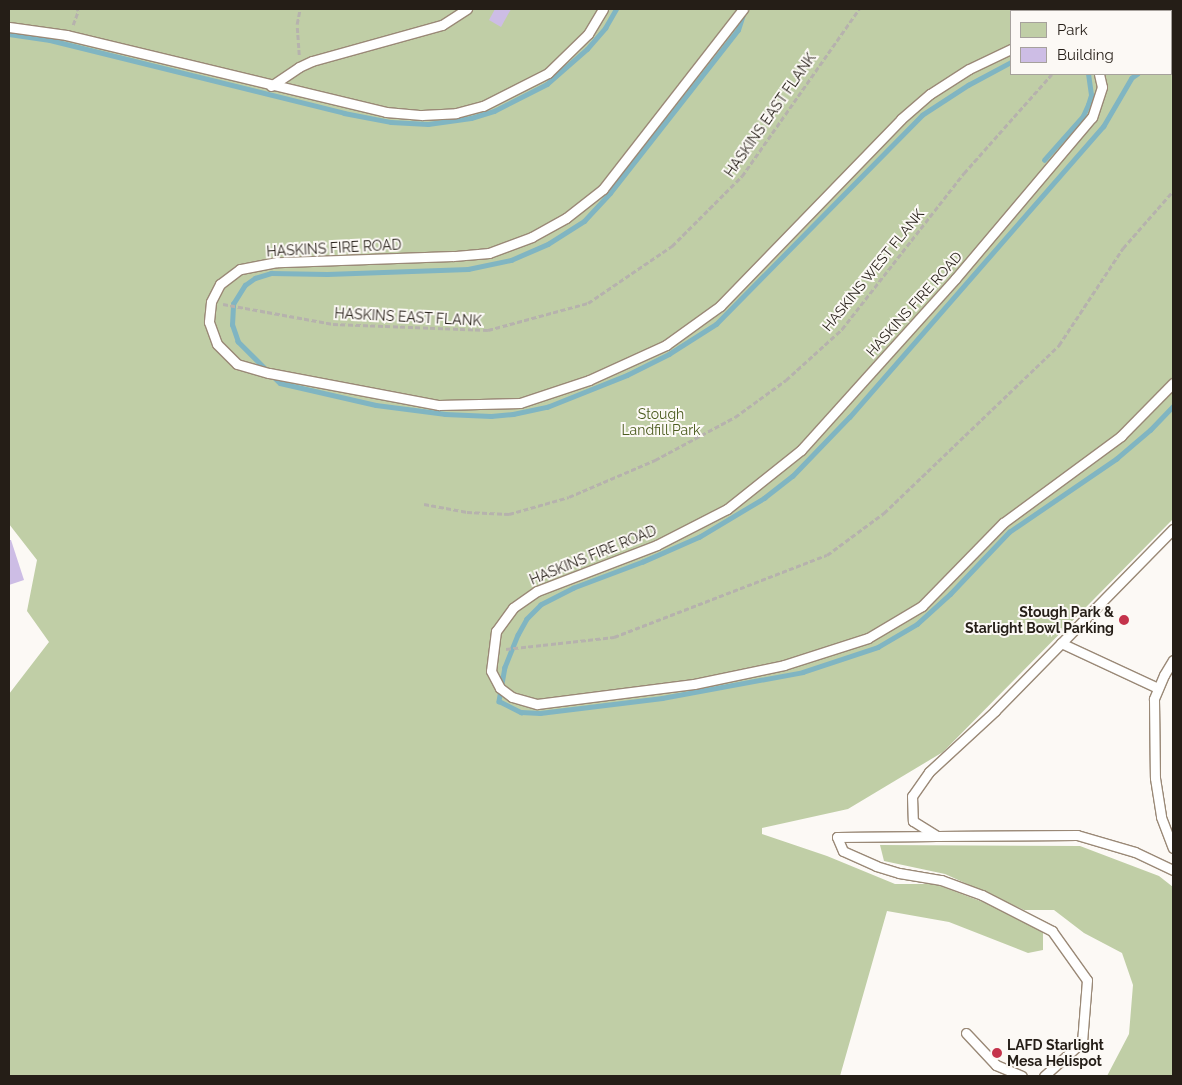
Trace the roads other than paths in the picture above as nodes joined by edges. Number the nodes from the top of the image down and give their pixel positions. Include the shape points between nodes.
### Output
1 (467, 9) edge
2 (603, 9) edge
3 (743, 9) edge
4 (9, 27) edge
5 (1010, 50) edge
6 (1099, 75) edge
7 (271, 86) junction
8 (1173, 383) edge
9 (1173, 529) edge
10 (1166, 536) junction
11 (1173, 544) edge
12 (1061, 643) junction
13 (1173, 660) edge
14 (1158, 688) junction
15 (937, 836) junction
16 (1172, 843) edge
17 (1173, 870) edge
18 (966, 1033) dead end
19 (1022, 1076) edge
20 (1044, 1076) edge

1 - 7 lane via 442,25 299,66
2 - 7 lane via 588,34 548,73 499,99 456,113 386,112
3 - 5 lane, HASKINS FIRE ROAD via 603,188 566,218 532,237 489,253 276,262 240,270 220,284 211,302 209,322 217,344 237,364 269,373 439,405 520,403 590,380 666,345 720,306 901,119 938,89
4 - 7 lane via 71,36
6 - 8 lane, HASKINS FIRE ROAD via 1102,87 1092,117 955,279 801,450 727,509 656,545 537,591 513,608 496,631 491,671 500,688 512,697 537,704 694,684 784,665 868,638 922,606 1003,523 1121,436
9 - 10 lane
10 - 11 lane
10 - 12 lane
12 - 14 lane
12 - 15 lane via 929,772 912,796 913,821
13 - 14 lane
14 - 16 lane via 1154,699 1155,778 1161,817
15 - 17 lane via 1077,835 1135,852
15 - 20 lane via 837,837 843,851 876,866 941,880 982,896 1052,931 1087,980 1082,1042
18 - 19 lane via 996,1065

